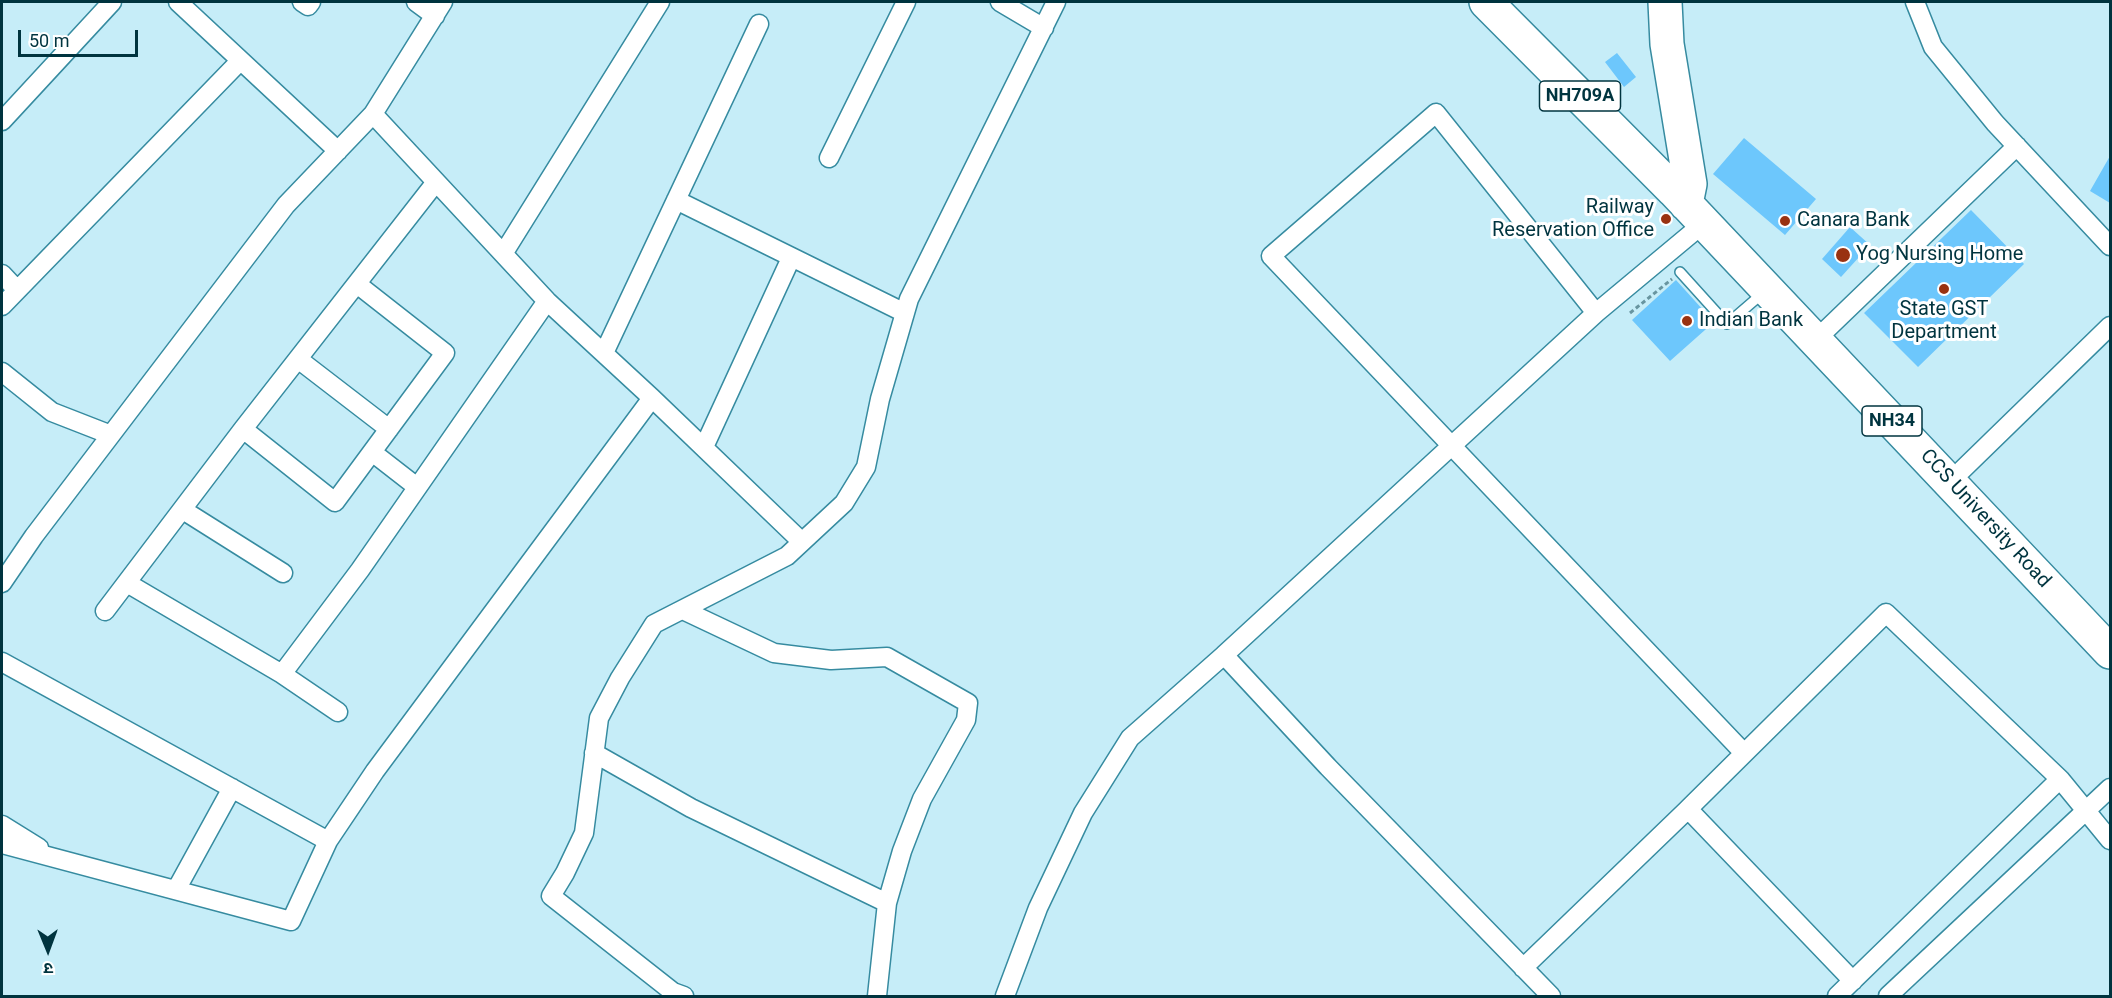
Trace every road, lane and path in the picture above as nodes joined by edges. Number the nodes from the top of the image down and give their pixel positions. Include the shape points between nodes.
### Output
1 (112, 2) edge
2 (178, 2) edge
3 (302, 2) edge
4 (311, 2) edge
5 (416, 2) edge
6 (660, 2) edge
7 (906, 2) edge
8 (1000, 2) edge
9 (1056, 2) edge
10 (1486, 2) edge
11 (1507, 2) edge
12 (1644, 2) edge
13 (1665, 2) edge
14 (1915, 2) edge
15 (439, 9) edge
16 (759, 24) dead end
17 (1044, 28) junction
18 (240, 61) junction
19 (373, 114) junction
20 (2, 121) edge
21 (2017, 146) junction
22 (338, 150) junction
23 (829, 158) dead end
24 (436, 182) junction
25 (1686, 195) junction
26 (676, 200) junction
27 (2110, 246) edge
28 (504, 254) junction
29 (791, 258) junction
30 (1680, 272) joint
31 (2, 274) edge
32 (357, 284) junction
33 (17, 290) junction
34 (1756, 299) dead end
35 (547, 301) junction
36 (2, 306) edge
37 (905, 313) junction
38 (1596, 313) junction
39 (1630, 313) dead end
40 (2110, 326) edge
41 (1827, 329) junction
42 (604, 353) junction
43 (298, 359) junction
44 (2, 372) edge
45 (652, 398) junction
46 (243, 429) junction
47 (389, 429) junction
48 (111, 435) junction
49 (1452, 446) junction
50 (704, 447) junction
51 (372, 452) junction
52 (1962, 470) junction
53 (417, 487) junction
54 (183, 510) junction
55 (802, 542) junction
56 (283, 573) dead end
57 (2, 583) edge
58 (128, 584) junction
59 (683, 610) junction
60 (105, 611) dead end
61 (2110, 625) edge
62 (2110, 652) edge
63 (1224, 655) junction
64 (2, 662) edge
65 (282, 674) junction
66 (338, 712) dead end
67 (594, 753) junction
68 (1744, 753) junction
69 (2060, 779) junction
70 (232, 788) junction
71 (2110, 788) edge
72 (1688, 809) junction
73 (2086, 811) junction
74 (2, 825) edge
75 (328, 840) junction
76 (2110, 840) edge
77 (2, 844) edge
78 (56, 858) junction
79 (176, 890) junction
80 (887, 903) junction
81 (1523, 968) junction
82 (1853, 981) junction
83 (684, 996) edge
84 (878, 996) edge
85 (1005, 996) edge
86 (1551, 996) edge
87 (1837, 996) edge
88 (1887, 996) edge

1 - 20 street
2 - 18 street
3 - 4 street via 308,6
5 - 15 street
6 - 28 street
7 - 23 street
8 - 17 street
9 - 17 street
10 - 25 highway, CCS University Road / NH709A
11 - 25 highway, CCS University Road / NH709A
12 - 25 highway via 1651,57
13 - 25 highway
14 - 21 street via 1933,47
15 - 19 street
16 - 26 street
17 - 37 street
18 - 22 street
18 - 33 street
19 - 22 street
19 - 24 street
21 - 27 street
21 - 41 street
22 - 48 street via 286,205
24 - 28 street
24 - 32 street
25 - 38 street
25 - 41 highway, CCS University Road / NH34
25 - 62 highway, CCS University Road / NH34
26 - 29 street
26 - 42 street
28 - 35 street
29 - 37 street
29 - 50 street
30 - 34 lane via 1727,324
30 - 39 path
31 - 33 street
32 - 43 street
32 - 47 street via 445,353
33 - 36 street
35 - 42 street
35 - 53 street
37 - 55 street via 880,399 866,467 844,503
38 - 49 street
38 - 49 street via 1436,113 1271,256
40 - 52 street
41 - 52 highway, CCS University Road / NH34
42 - 45 street
43 - 46 street
43 - 47 street
44 - 48 street via 52,412
45 - 50 street
45 - 75 street
46 - 51 street via 335,502
46 - 54 street
47 - 51 street
48 - 57 street
49 - 63 street
49 - 68 street
50 - 55 street
51 - 53 street
52 - 61 highway, CCS University Road / NH34
53 - 65 street
54 - 56 street
54 - 58 street
55 - 59 street via 788,556
58 - 60 street
58 - 65 street
59 - 67 street via 654,624 620,678 599,717
59 - 80 street via 774,653 831,660 887,657 968,703 966,720 922,799
63 - 81 street
63 - 85 street via 1130,738 1083,813 1038,908
64 - 70 street
65 - 66 street
67 - 80 street via 691,808
67 - 83 street via 584,833 551,896
68 - 69 street via 1886,613
68 - 72 street
69 - 73 street
69 - 82 street
70 - 75 street
70 - 79 street
71 - 73 street
72 - 81 street
72 - 82 street
73 - 76 street
73 - 88 street
74 - 78 street
75 - 79 street via 291,921
77 - 78 street
78 - 79 street
80 - 84 street
81 - 86 street
82 - 87 street

